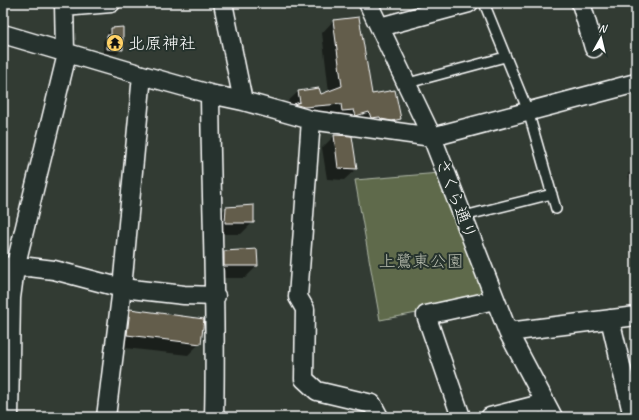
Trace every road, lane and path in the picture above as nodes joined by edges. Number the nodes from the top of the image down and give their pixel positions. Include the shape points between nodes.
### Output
1 (111, 3) edge
2 (223, 3) edge
3 (368, 3) edge
4 (470, 3) edge
5 (484, 3) edge
6 (581, 3) edge
7 (64, 5) edge
8 (380, 27) junction
9 (3, 34) edge
10 (594, 48) dead end
11 (66, 54) junction
12 (505, 57) junction
13 (142, 75) junction
14 (408, 83) junction
15 (636, 83) edge
16 (210, 94) junction
17 (243, 100) junction
18 (528, 111) junction
19 (311, 120) junction
20 (432, 137) junction
21 (552, 194) junction
22 (556, 209) dead end
23 (464, 216) junction
24 (9, 267) edge
25 (122, 288) junction
26 (216, 296) junction
27 (495, 300) junction
28 (636, 316) edge
29 (610, 319) junction
30 (508, 332) junction
31 (549, 410) edge
32 (9, 417) edge
33 (106, 417) edge
34 (214, 417) edge
35 (380, 417) edge
36 (461, 417) edge
37 (490, 417) edge
38 (633, 417) edge

1 - 7 street
2 - 17 street
3 - 8 street, さくら通り
4 - 8 street
5 - 12 lane
6 - 10 street
7 - 11 street
8 - 14 street, さくら通り
9 - 11 street
11 - 13 street
11 - 24 street
12 - 14 lane
12 - 18 lane
13 - 16 street
13 - 25 street
14 - 20 street, さくら通り
15 - 18 street
16 - 17 street
16 - 26 street
17 - 19 street
18 - 20 street
18 - 21 lane
19 - 20 street
19 - 35 street via 298,296 305,309 304,379 317,391 372,404
20 - 23 street, さくら通り
21 - 22 lane
21 - 23 lane
23 - 27 street, さくら通り
24 - 25 street via 54,270
24 - 32 street
25 - 26 street
25 - 33 street
26 - 34 street
27 - 30 street, さくら通り
27 - 36 street via 426,315
28 - 29 street
29 - 30 street
29 - 38 street
30 - 31 street, さくら通り
31 - 37 street

